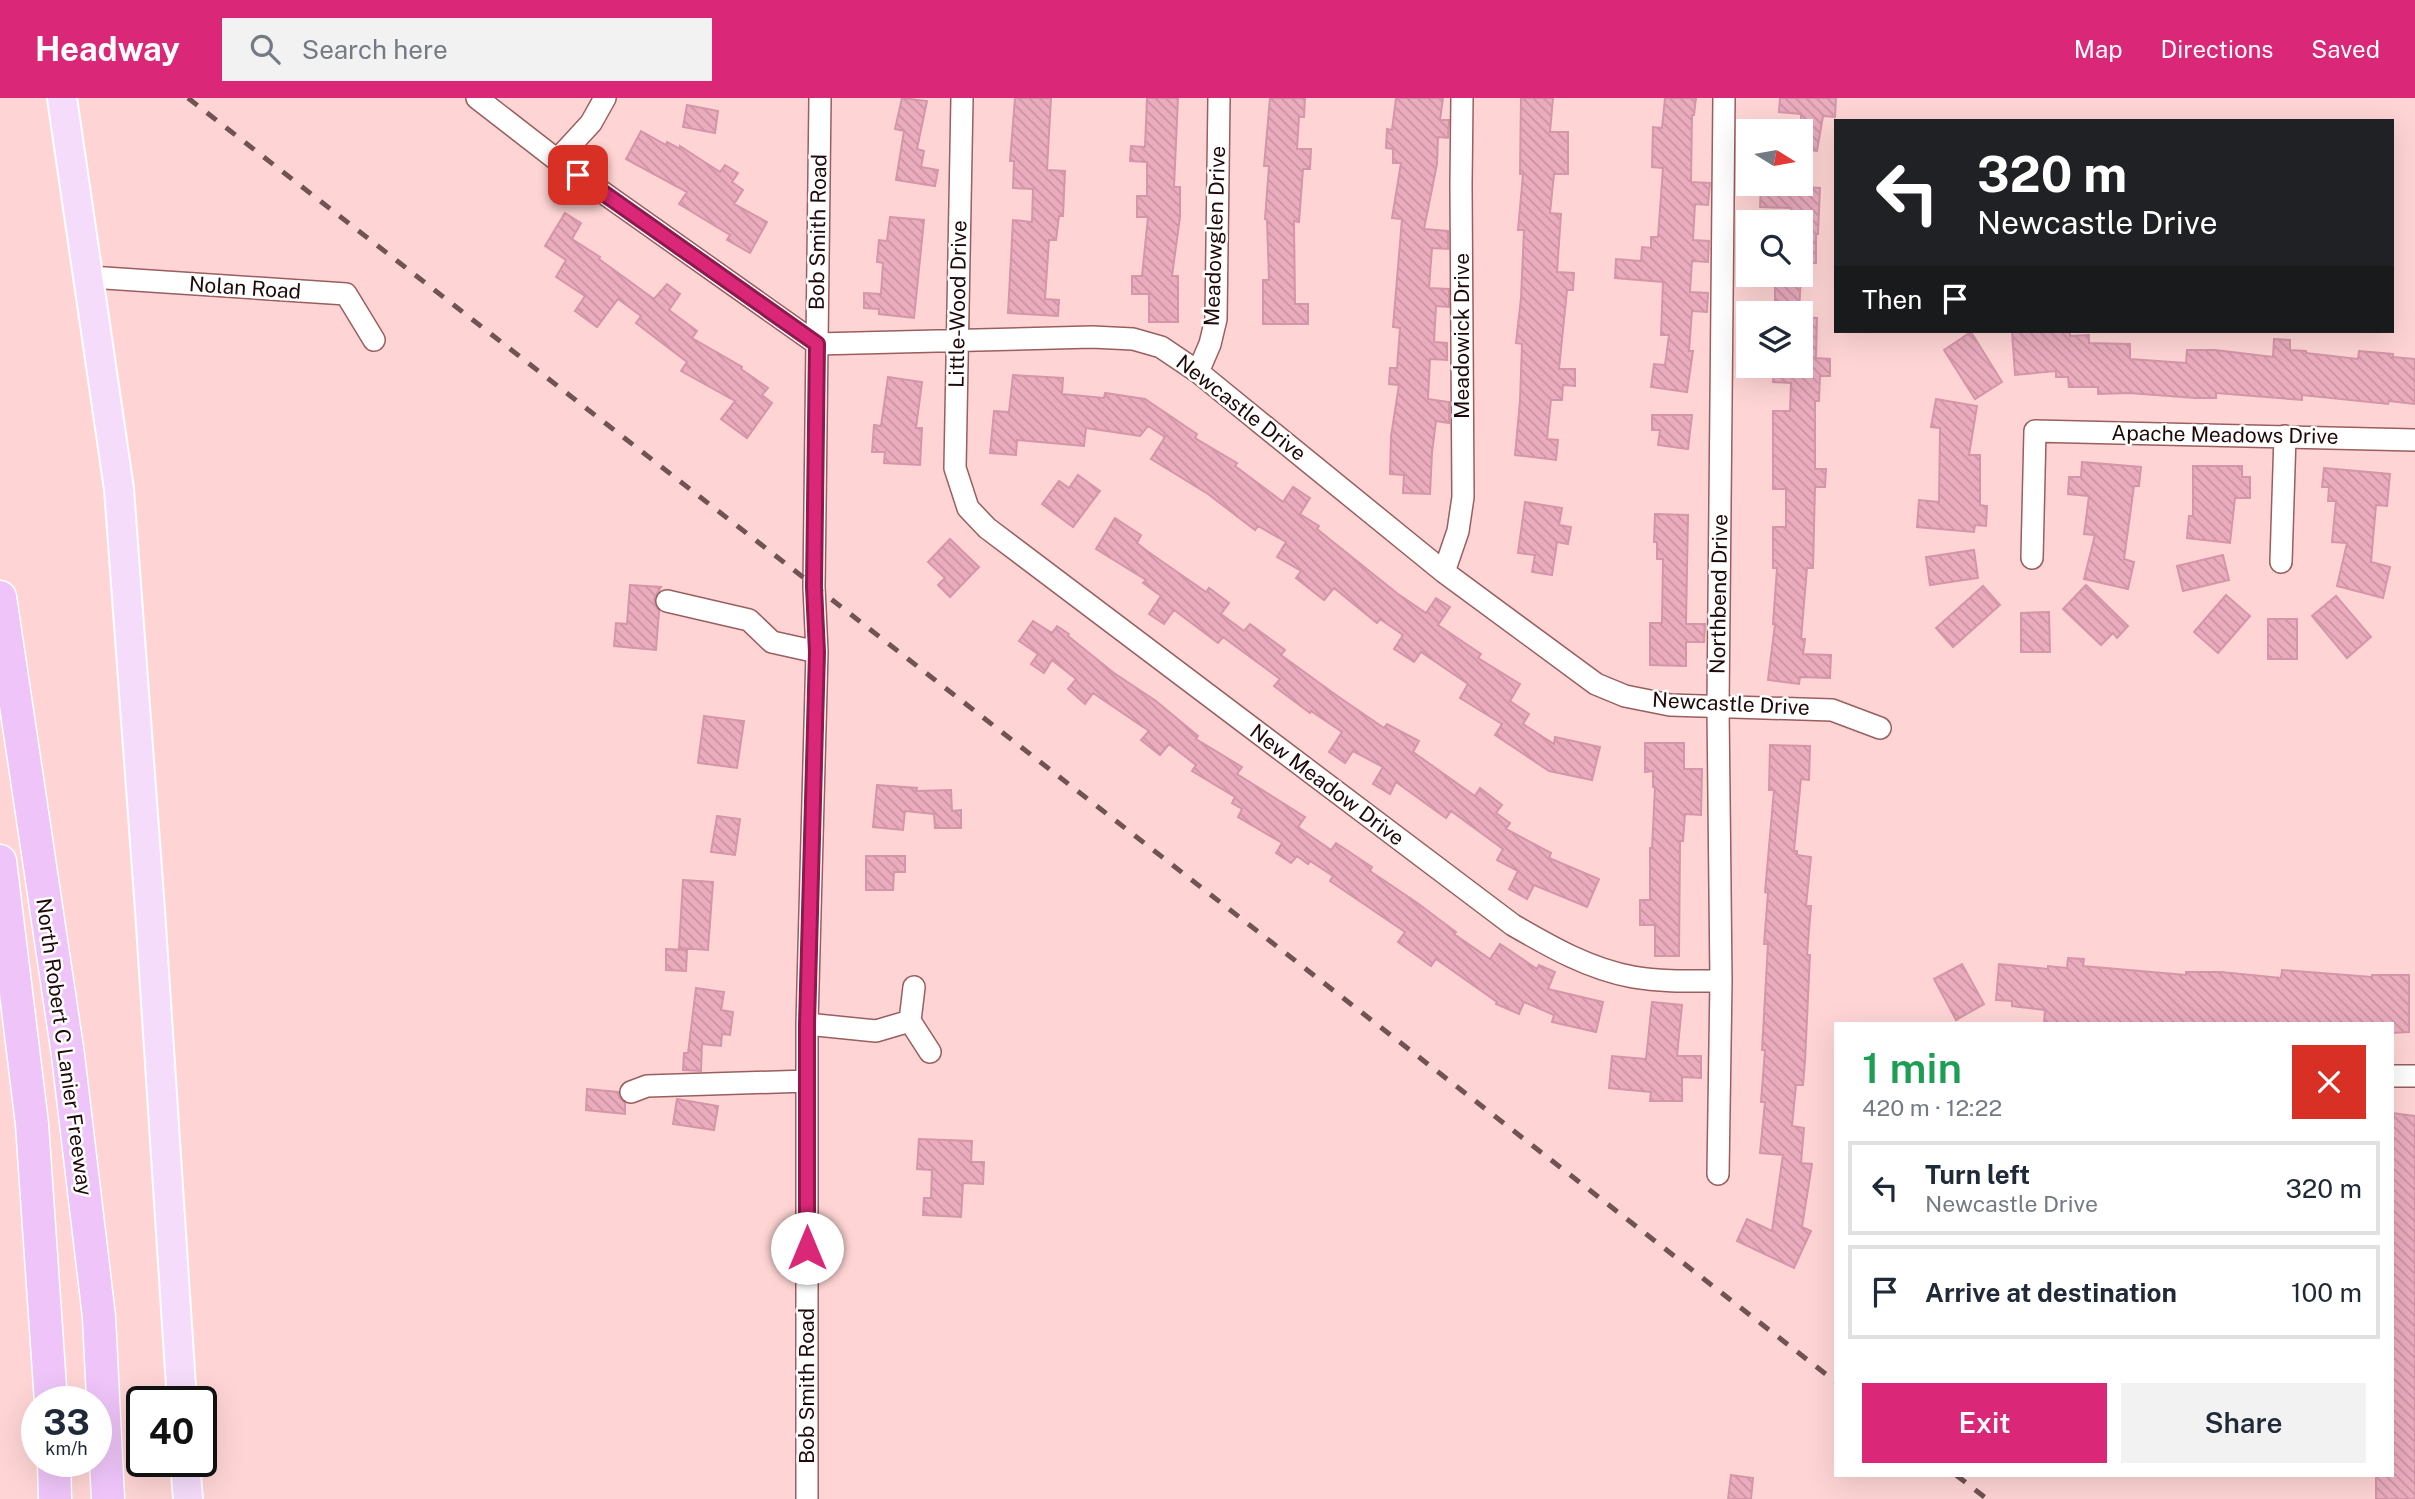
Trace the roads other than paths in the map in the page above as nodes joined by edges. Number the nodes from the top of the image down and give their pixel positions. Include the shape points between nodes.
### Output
1 (62, 98) edge
2 (477, 98) edge
3 (605, 98) edge
4 (820, 98) edge
5 (962, 98) edge
6 (1219, 98) edge
7 (1462, 98) edge
8 (1724, 98) edge
9 (557, 160) junction
10 (90, 277) junction
11 (958, 339) junction
12 (374, 340) dead end
13 (817, 344) junction
14 (1198, 372) junction
15 (2285, 436) junction
16 (2415, 440) edge
17 (968, 508) joint
18 (2032, 558) dead end
19 (2281, 562) dead end
20 (1444, 572) junction
21 (0, 597) edge
22 (667, 601) dead end
23 (817, 652) junction
24 (1718, 707) junction
25 (1880, 728) dead end
26 (0, 861) edge
27 (1721, 981) junction
28 (914, 987) dead end
29 (910, 1021) junction
30 (807, 1024) junction
31 (930, 1052) dead end
32 (2394, 1076) edge
33 (2415, 1076) edge
34 (807, 1082) junction
35 (631, 1092) dead end
36 (1718, 1174) dead end
37 (50, 1386) edge
38 (181, 1386) edge
39 (54, 1477) edge
40 (186, 1477) edge
41 (55, 1499) edge
42 (108, 1499) edge
43 (187, 1499) edge
44 (807, 1499) edge

1 - 10 main road
2 - 9 street
3 - 9 street via 591,123
4 - 13 street, Bob Smith Road
5 - 11 street, Little-Wood Drive
6 - 14 street, Meadowglen Drive via 1216,319
7 - 20 street, Meadowick Drive via 1462,497 1458,531
8 - 24 street, Northbend Drive
9 - 13 street
10 - 12 street, Nolan Road via 346,295
10 - 38 main road via 119,489
11 - 13 street, Newcastle Drive
11 - 14 street, Newcastle Drive via 1133,340 1161,347
11 - 17 street, Little-Wood Drive via 955,468
13 - 23 street, Bob Smith Road
14 - 20 street, Newcastle Drive
15 - 16 street, Apache Meadows Drive
15 - 18 street, Apache Meadows Drive via 2035,431
15 - 19 street
17 - 27 street, New Meadow Drive via 987,528 1513,925 1594,967 1633,977
20 - 24 street, Newcastle Drive via 1596,684 1625,696 1670,705
21 - 42 highway, North Robert C Lanier Freeway via 68,1055 99,1317
22 - 23 street via 749,620 772,642
23 - 30 street, Bob Smith Road
24 - 25 street, Newcastle Drive via 1832,710
24 - 27 street, Northbend Drive
26 - 37 highway, North Robert C Lanier Freeway via 33,1124
27 - 36 street, Northbend Drive
28 - 29 street
29 - 30 street via 876,1031
29 - 31 street
30 - 34 street, Bob Smith Road
32 - 33 street
34 - 35 street via 647,1086
34 - 44 street, Bob Smith Road
39 - 41 highway
40 - 43 main road

